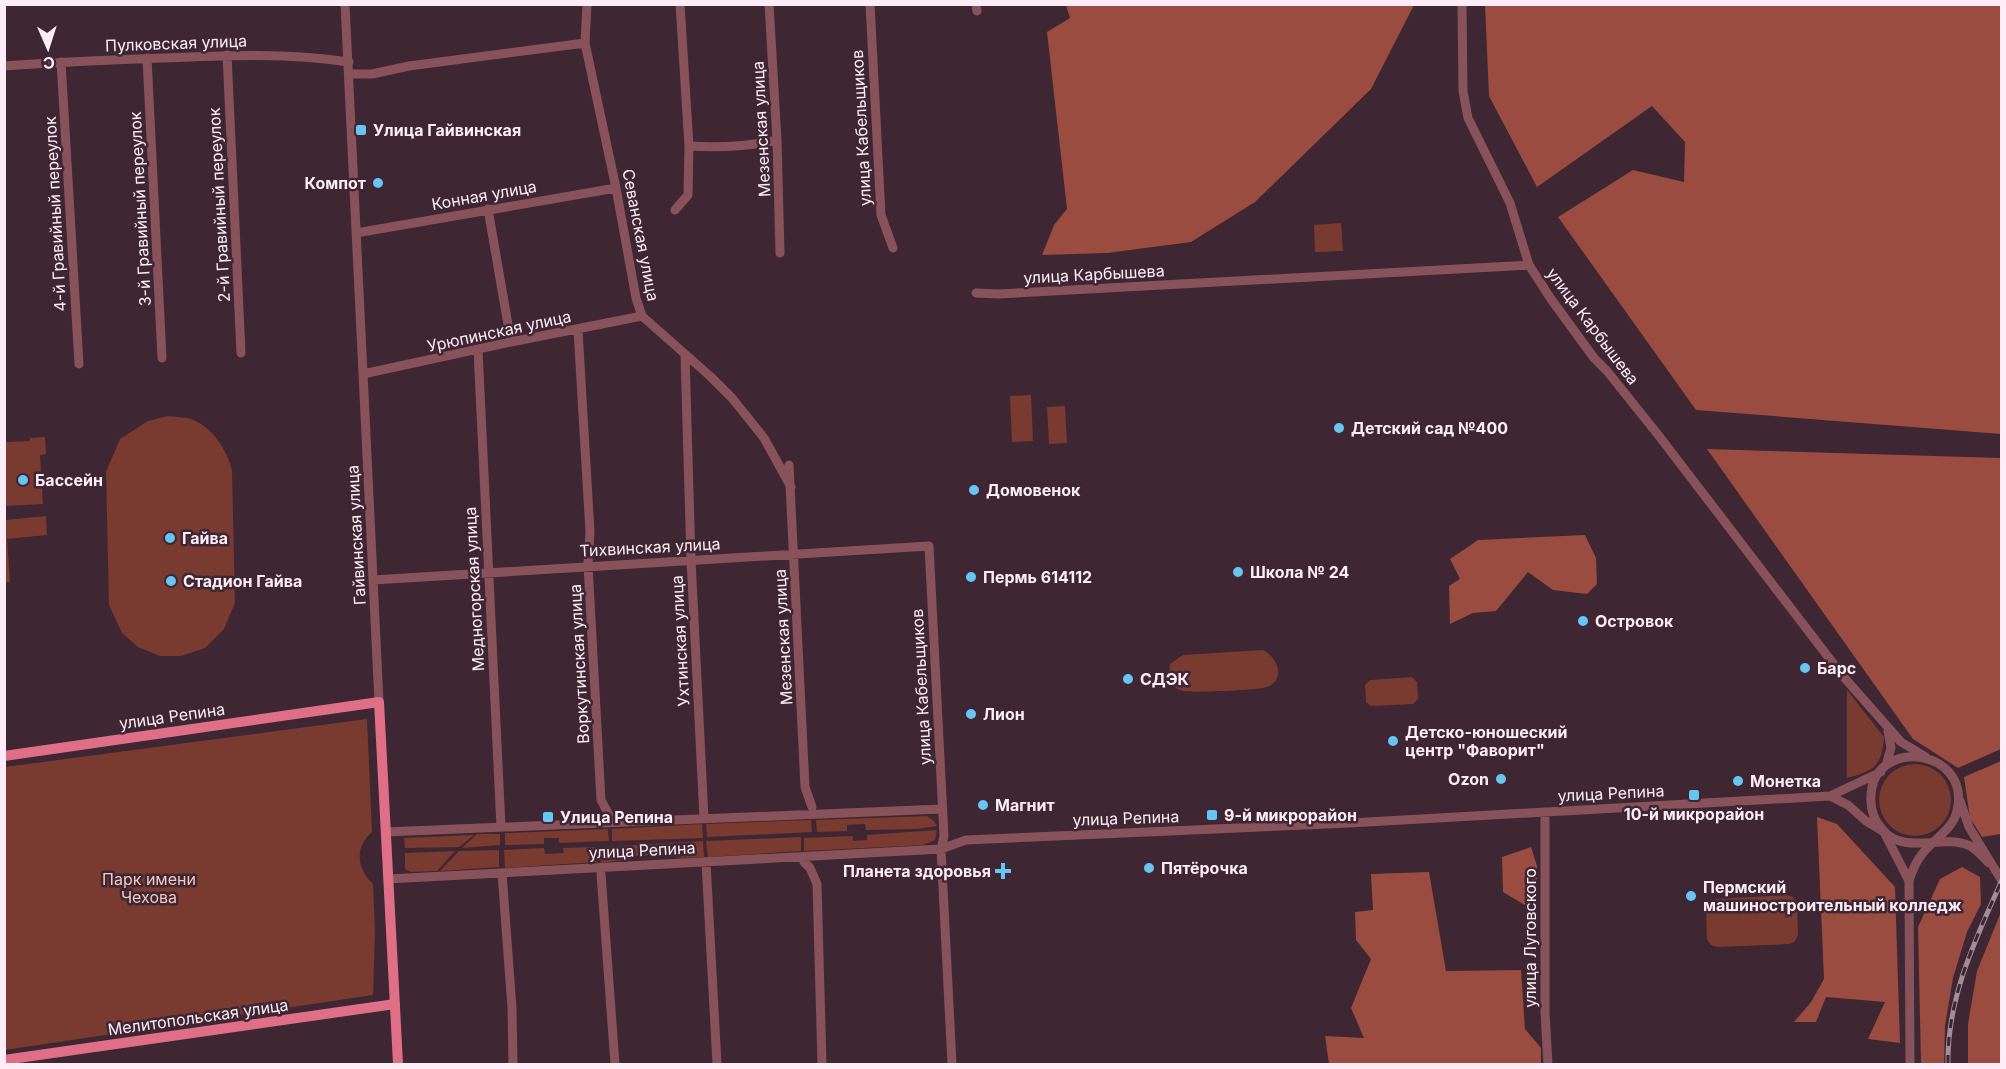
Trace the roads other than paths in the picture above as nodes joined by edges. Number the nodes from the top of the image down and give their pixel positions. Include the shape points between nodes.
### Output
1 (345, 4) edge
2 (587, 4) edge
3 (680, 4) edge
4 (769, 4) edge
5 (870, 4) edge
6 (1462, 4) edge
7 (585, 43) junction
8 (227, 55) junction
9 (147, 58) junction
10 (61, 62) junction
11 (349, 62) junction
12 (4, 66) edge
13 (349, 74) junction
14 (777, 140) junction
15 (689, 146) junction
16 (616, 188) junction
17 (488, 209) junction
18 (675, 210) dead end
19 (356, 233) junction
20 (893, 248) dead end
21 (780, 253) dead end
22 (1529, 265) junction
23 (976, 292) dead end
24 (642, 316) junction
25 (578, 330) junction
26 (511, 342) junction
27 (478, 350) junction
28 (241, 353) dead end
29 (686, 355) junction
30 (162, 358) dead end
31 (80, 364) dead end
32 (363, 374) junction
33 (789, 465) dead end
34 (791, 487) junction
35 (929, 546) joint
36 (795, 555) junction
37 (691, 560) junction
38 (588, 566) junction
39 (488, 572) junction
40 (373, 580) junction
41 (379, 702) junction
42 (1886, 725) junction
43 (4, 756) edge
44 (1926, 757) junction
45 (1883, 769) junction
46 (1830, 796) junction
47 (1958, 796) junction
48 (812, 807) dead end
49 (942, 809) junction
50 (1545, 812) junction
51 (609, 815) dead end
52 (704, 818) junction
53 (501, 827) junction
54 (944, 827) junction
55 (386, 832) junction
56 (1884, 832) junction
57 (966, 840) junction
58 (1934, 840) junction
59 (941, 849) junction
60 (706, 862) junction
61 (804, 862) dead end
62 (1989, 863) junction
63 (502, 873) junction
64 (601, 874) dead end
65 (388, 879) junction
66 (1909, 881) junction
67 (2001, 881) edge
68 (395, 1005) junction
69 (4, 1060) edge
70 (398, 1065) edge
71 (513, 1065) edge
72 (615, 1065) edge
73 (717, 1065) edge
74 (822, 1065) edge
75 (952, 1065) edge
76 (1548, 1065) edge
77 (1910, 1065) edge

1 - 11 street, Гайвинская улица
2 - 7 street, Севанская улица
3 - 15 street
4 - 14 street, Мезенская улица
5 - 20 street, улица Кабельщиков via 881,215
6 - 22 street via 1463,91 1468,118 1510,203
7 - 13 street
7 - 16 street, Севанская улица
8 - 9 street, Пулковская улица
8 - 11 street, Пулковская улица
8 - 28 street, 2-й Гравийный переулок
9 - 10 street, Пулковская улица
9 - 30 street, 3-й Гравийный переулок
10 - 12 street, Пулковская улица
10 - 31 street, 4-й Гравийный переулок
11 - 13 street, Гайвинская улица
13 - 19 street, Гайвинская улица
14 - 15 street via 750,146
14 - 21 street, Мезенская улица
15 - 18 street via 688,195
16 - 17 street, Конная улица
16 - 24 street, Севанская улица
17 - 19 street, Конная улица
17 - 26 street
19 - 32 street, Гайвинская улица
22 - 23 street, улица Карбышева via 998,294
22 - 42 street, улица Карбышева via 1594,358 1659,436 1842,675
24 - 25 street, Урюпинская улица
24 - 29 street, Севанская улица
25 - 26 street, Урюпинская улица
25 - 38 street, Воркутинская улица via 590,532
26 - 27 street, Урюпинская улица
27 - 32 street, Урюпинская улица
27 - 39 street, Медногорская улица
29 - 34 street, Севанская улица via 765,438
29 - 37 street, Ухтинская улица
32 - 40 street, Гайвинская улица
33 - 34 street, Мезенская улица
34 - 36 street, Мезенская улица
35 - 36 street, Тихвинская улица
35 - 49 street, улица Кабельщиков
36 - 37 street, Тихвинская улица
36 - 48 street, Мезенская улица via 805,787
37 - 38 street, Тихвинская улица
37 - 52 street, Ухтинская улица
38 - 39 street, Тихвинская улица
38 - 51 street, Воркутинская улица via 601,800
39 - 40 street, Тихвинская улица
39 - 53 street, Медногорская улица
40 - 41 street, Гайвинская улица
41 - 43 main road, улица Репина
41 - 55 main road, Гайвинская улица
42 - 44 street, улица Карбышева via 1901,742
42 - 45 street via 1892,740
44 - 45 street via 1899,758
44 - 47 street via 1940,763 1950,774
45 - 46 street
45 - 56 street via 1871,790 1870,806
46 - 50 street, улица Репина
46 - 56 street
47 - 58 street via 1957,813 1950,826
47 - 62 street via 1969,827
49 - 52 street, улица Репина
49 - 54 street, улица Кабельщиков
50 - 57 street, улица Репина
50 - 76 street, улица Луговского
52 - 53 street, улица Репина
53 - 55 street, улица Репина
54 - 57 street
54 - 59 street, улица Кабельщиков
55 - 65 main road, Гайвинская улица
56 - 58 street via 1910,844
56 - 66 street
57 - 59 street, улица Репина
58 - 62 street via 1970,846
58 - 66 street via 1921,854
59 - 60 street, улица Репина
59 - 75 street, улица Кабельщиков
60 - 63 street, улица Репина
60 - 73 street
61 - 74 street via 817,884
62 - 67 street
63 - 65 street, улица Репина
63 - 71 street
64 - 72 street
65 - 68 main road, Гайвинская улица
66 - 77 street
68 - 69 main road, Мелитопольская улица
68 - 70 main road, Гайвинская улица

